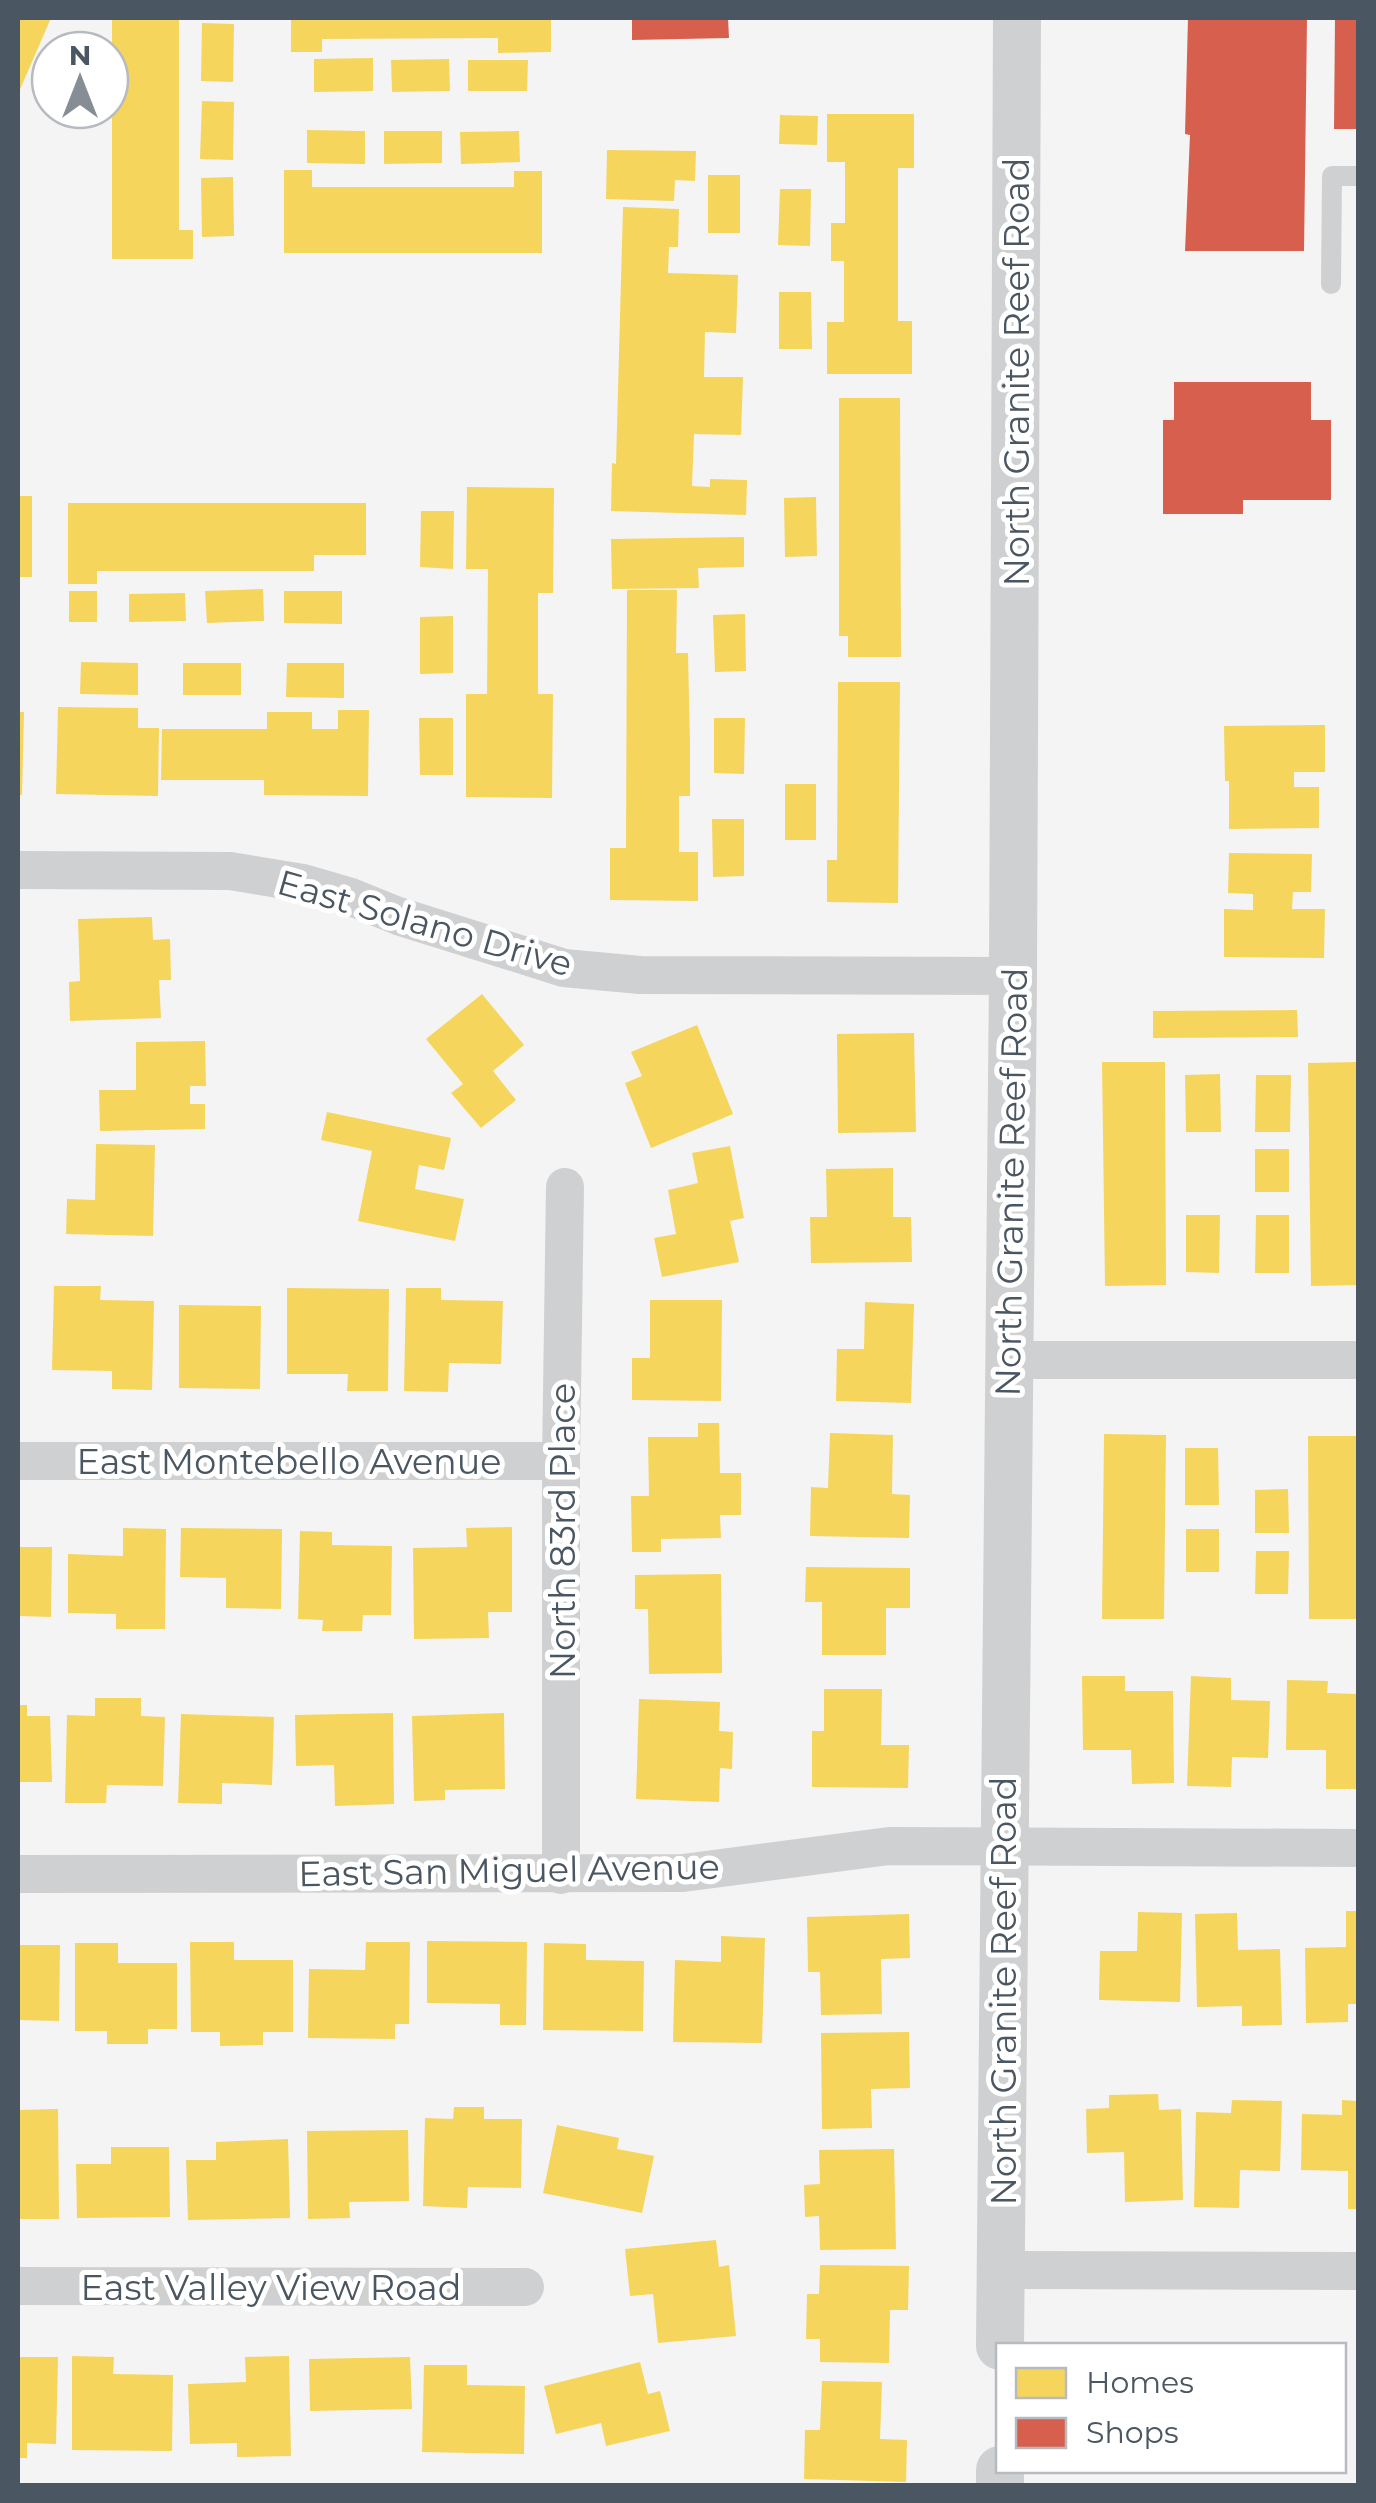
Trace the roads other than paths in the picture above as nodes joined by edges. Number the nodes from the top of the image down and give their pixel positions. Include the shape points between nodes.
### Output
1 (1017, 18) edge
2 (1358, 176) edge
3 (1331, 284) dead end
4 (18, 870) edge
5 (1013, 976) junction
6 (565, 1187) dead end
7 (1008, 1360) junction
8 (1358, 1360) edge
9 (18, 1461) edge
10 (561, 1462) junction
11 (1004, 1846) junction
12 (1358, 1848) edge
13 (18, 1874) edge
14 (561, 1875) junction
15 (1000, 2270) junction
16 (1358, 2271) edge
17 (18, 2286) edge
18 (525, 2287) dead end
19 (1000, 2343) edge

1 - 5 street, North Granite Reef Road
2 - 3 lane via 1332,176
4 - 5 street, East Solano Drive via 230,871 303,883 564,968 640,975
5 - 7 street, North Granite Reef Road
6 - 10 street, North 83rd Place
7 - 8 street
7 - 11 street, North Granite Reef Road
9 - 10 street, East Montebello Avenue
10 - 14 street, North 83rd Place
11 - 12 street, East San Miguel Avenue
11 - 14 street, East San Miguel Avenue via 889,1846 683,1874
11 - 15 street, North Granite Reef Road
13 - 14 street, East San Miguel Avenue
15 - 16 street
15 - 19 street, North Granite Reef Road
17 - 18 street, East Valley View Road

